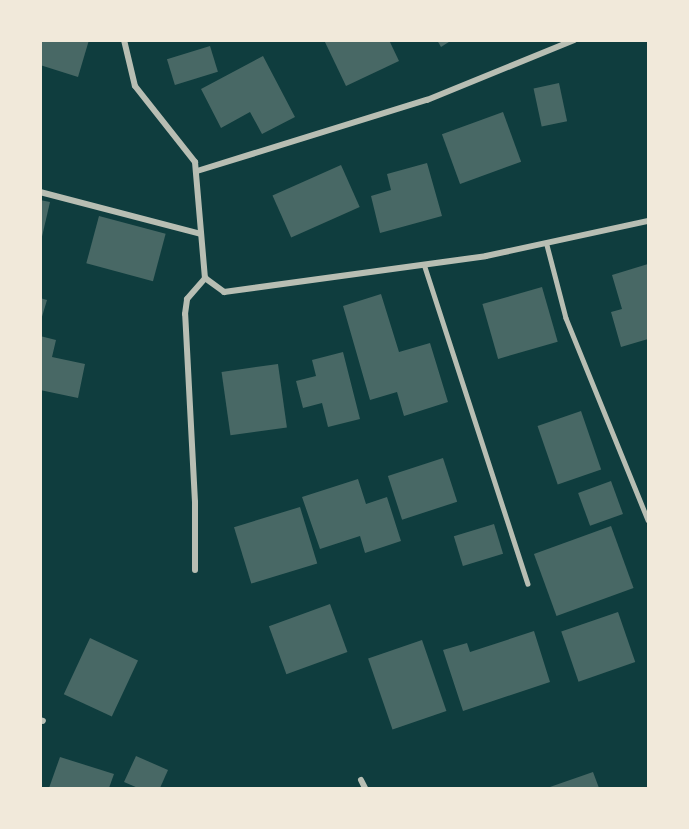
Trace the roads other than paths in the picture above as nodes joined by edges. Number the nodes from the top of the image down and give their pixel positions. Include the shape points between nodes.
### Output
1 (124, 40) edge
2 (574, 40) edge
3 (197, 171) junction
4 (40, 192) edge
5 (648, 221) edge
6 (201, 234) junction
7 (547, 245) junction
8 (424, 264) junction
9 (205, 278) junction
10 (648, 520) edge
11 (195, 570) dead end
12 (528, 584) dead end
13 (361, 780) dead end
14 (365, 789) edge

1 - 3 street via 135,86 190,153
2 - 3 street via 427,100
3 - 6 street
4 - 6 street
5 - 7 street
6 - 9 street
7 - 8 street
7 - 10 lane via 566,318
8 - 9 street via 305,278 232,293 215,288
8 - 12 lane
9 - 11 street via 186,299 185,314 195,482
13 - 14 street

